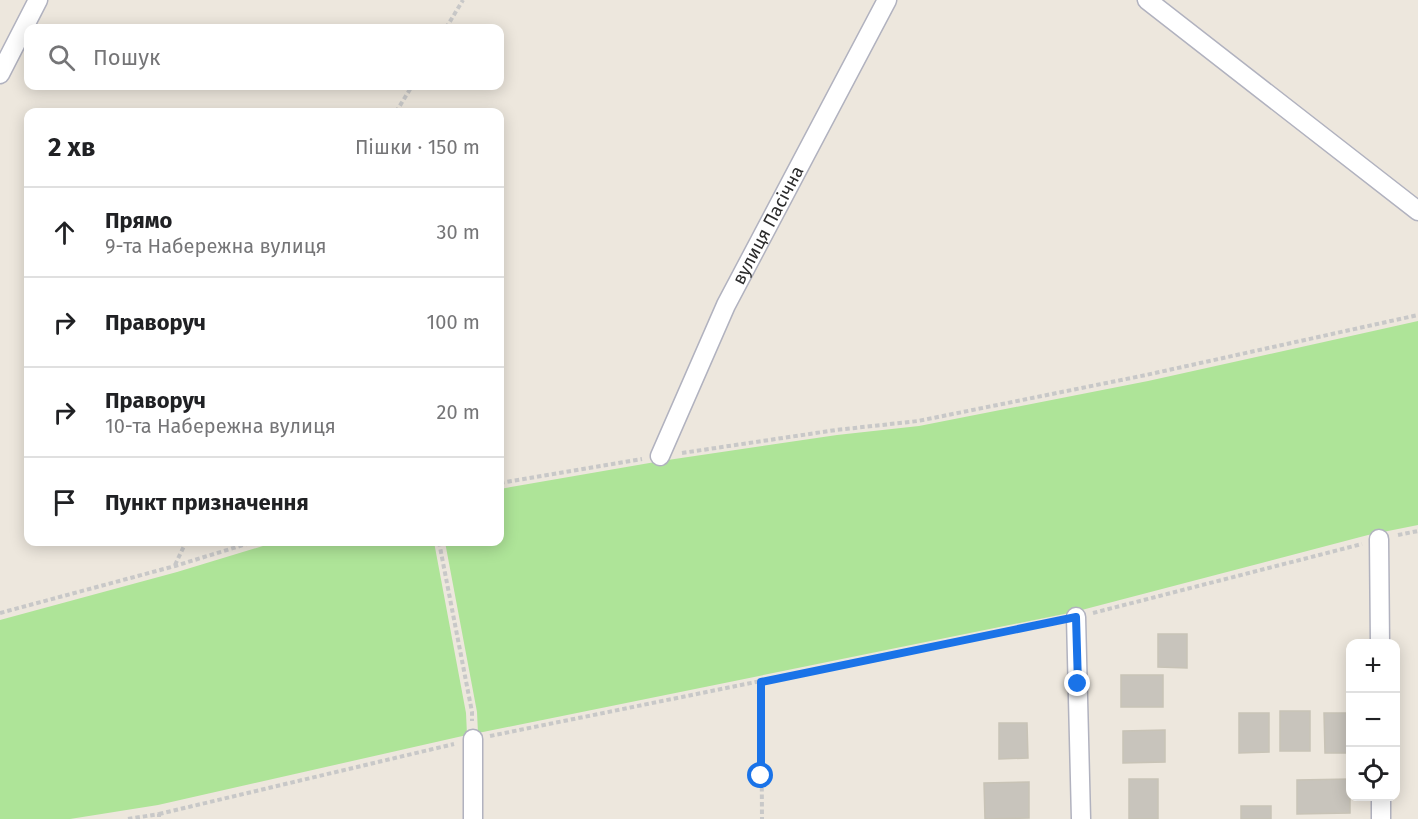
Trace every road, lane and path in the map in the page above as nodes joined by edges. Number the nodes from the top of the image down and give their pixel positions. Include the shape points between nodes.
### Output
1 (38, 0) edge
2 (463, 0) edge
3 (887, 0) edge
4 (1147, 0) edge
5 (26, 24) edge
6 (448, 24) edge
7 (24, 27) edge
8 (0, 74) edge
9 (410, 90) edge
10 (398, 108) edge
11 (1418, 211) edge
12 (1418, 315) edge
13 (660, 456) junction
14 (504, 482) edge
15 (1418, 531) edge
16 (1378, 539) junction
17 (184, 546) edge
18 (240, 546) edge
19 (440, 546) edge
20 (175, 566) junction
21 (0, 613) edge
22 (1076, 617) junction
23 (1380, 639) edge
24 (761, 682) junction
25 (473, 739) junction
26 (1381, 801) edge
27 (159, 817) edge
28 (128, 819) edge
29 (473, 819) edge
30 (762, 819) edge
31 (1081, 819) edge
32 (1381, 819) edge

1 - 5 street
2 - 6 path
3 - 13 street, вулиця Пасічна via 726,305
4 - 11 street
7 - 8 street
9 - 10 path
12 - 13 path via 918,421
13 - 14 path
15 - 16 path
16 - 22 path
16 - 23 street
17 - 20 path
18 - 20 path
19 - 25 path via 472,712
20 - 21 path
22 - 24 path
22 - 31 street
24 - 25 path
24 - 30 path
25 - 27 path
25 - 29 street
26 - 32 street
27 - 28 path

